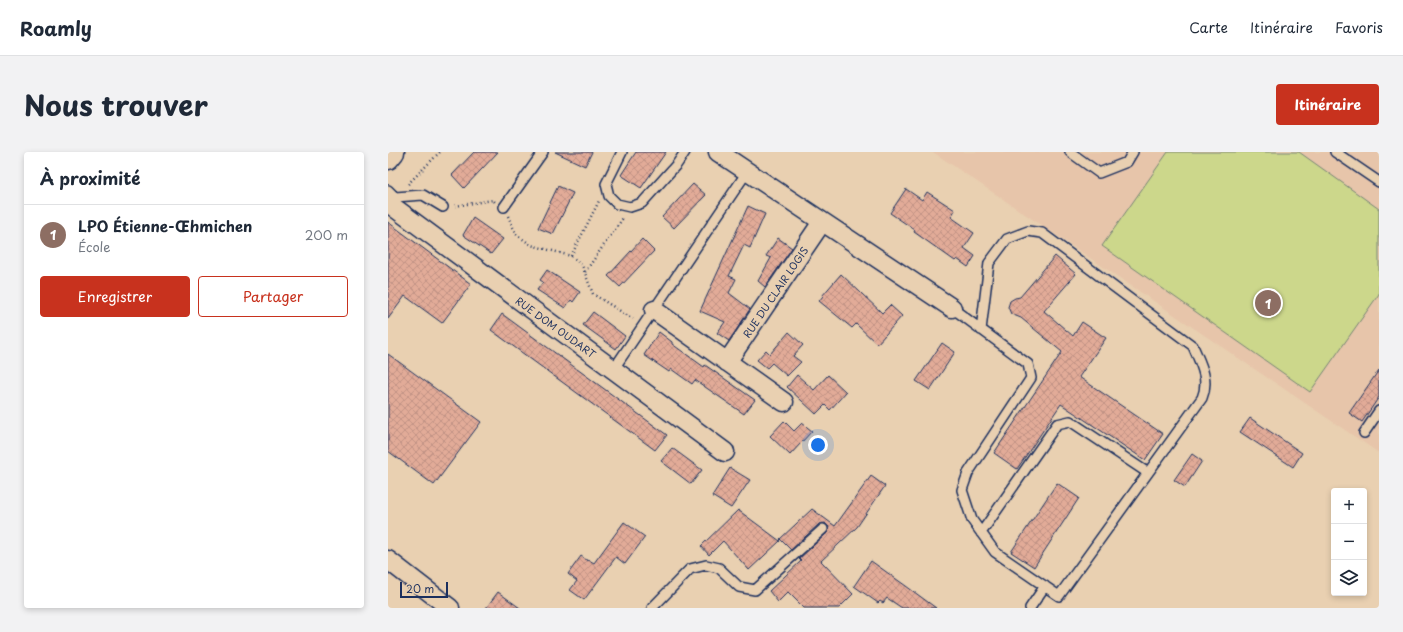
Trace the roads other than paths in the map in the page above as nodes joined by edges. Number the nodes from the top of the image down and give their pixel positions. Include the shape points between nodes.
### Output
1 (393, 152) edge
2 (543, 152) edge
3 (622, 152) edge
4 (685, 152) edge
5 (718, 152) edge
6 (1070, 152) edge
7 (1133, 152) edge
8 (1335, 152) edge
9 (388, 158) edge
10 (747, 172) junction
11 (1379, 182) edge
12 (388, 190) edge
13 (392, 200) edge
14 (504, 206) road end
15 (443, 207) road end
16 (822, 222) junction
17 (952, 308) joint
18 (654, 310) junction
19 (981, 330) junction
20 (727, 362) junction
21 (613, 370) junction
22 (784, 402) dead end
23 (1379, 410) edge
24 (1364, 433) dead end
25 (725, 452) dead end
26 (1148, 473) junction
27 (823, 529) dead end
28 (981, 533) junction
29 (388, 560) edge
30 (1046, 586) junction
31 (450, 608) edge
32 (652, 608) edge
33 (1030, 608) edge

1 - 9 main road
2 - 14 lane
3 - 4 lane via 606,184 609,196 617,204 630,207 642,203
5 - 10 street
6 - 7 lane via 1099,173 1127,162
8 - 11 lane
10 - 16 street
10 - 18 lane
12 - 13 lane
13 - 15 lane via 422,195
13 - 21 street, RUE DOM OUDART
16 - 17 street
16 - 20 street, RUE DU CLAIR LOGIS
17 - 19 lane
18 - 20 street
18 - 21 lane
19 - 26 lane via 989,263 1007,239 1028,231 1042,234 1193,346 1205,373 1206,390
19 - 28 lane via 1028,364 1031,378 968,473 962,490 972,520
20 - 22 street
21 - 25 street, RUE DOM OUDART
23 - 24 lane
26 - 28 lane via 1070,421 1057,424
26 - 30 lane via 1059,596
27 - 32 lane via 755,590 739,587 719,568 706,565 690,569
28 - 30 lane via 994,552
29 - 31 street
30 - 33 lane

